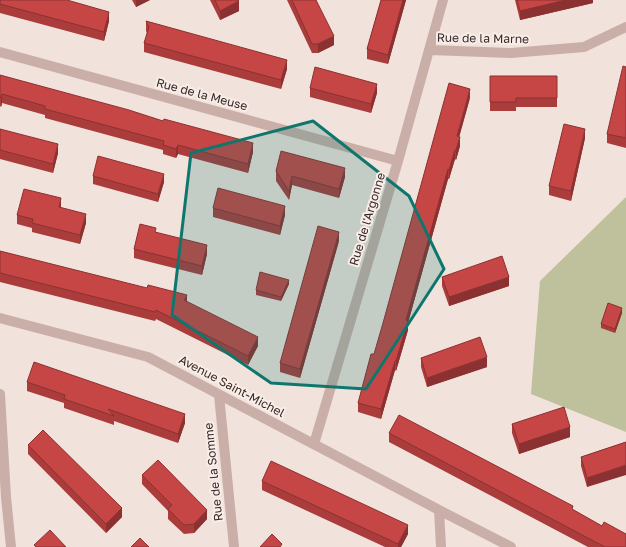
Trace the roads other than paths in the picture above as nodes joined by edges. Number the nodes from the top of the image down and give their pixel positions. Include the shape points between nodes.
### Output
1 (443, 0) edge
2 (626, 27) edge
3 (430, 50) junction
4 (0, 52) edge
5 (398, 161) junction
6 (0, 318) edge
7 (0, 394) edge
8 (219, 394) junction
9 (314, 444) junction
10 (439, 510) junction
11 (11, 547) edge
12 (234, 547) edge
13 (441, 547) edge
14 (511, 547) edge

1 - 3 street, Rue de l'Argonne
2 - 3 street, Rue de la Marne via 584,47 512,53
3 - 5 street, Rue de l'Argonne
4 - 5 street, Rue de la Meuse
5 - 9 street, Rue de l'Argonne
6 - 8 street, Avenue Saint-Michel via 148,357
7 - 11 street
8 - 9 street, Avenue Saint-Michel
8 - 12 street, Rue de la Somme
9 - 10 street, Avenue Saint-Michel
10 - 13 street
10 - 14 street, Avenue Saint-Michel

